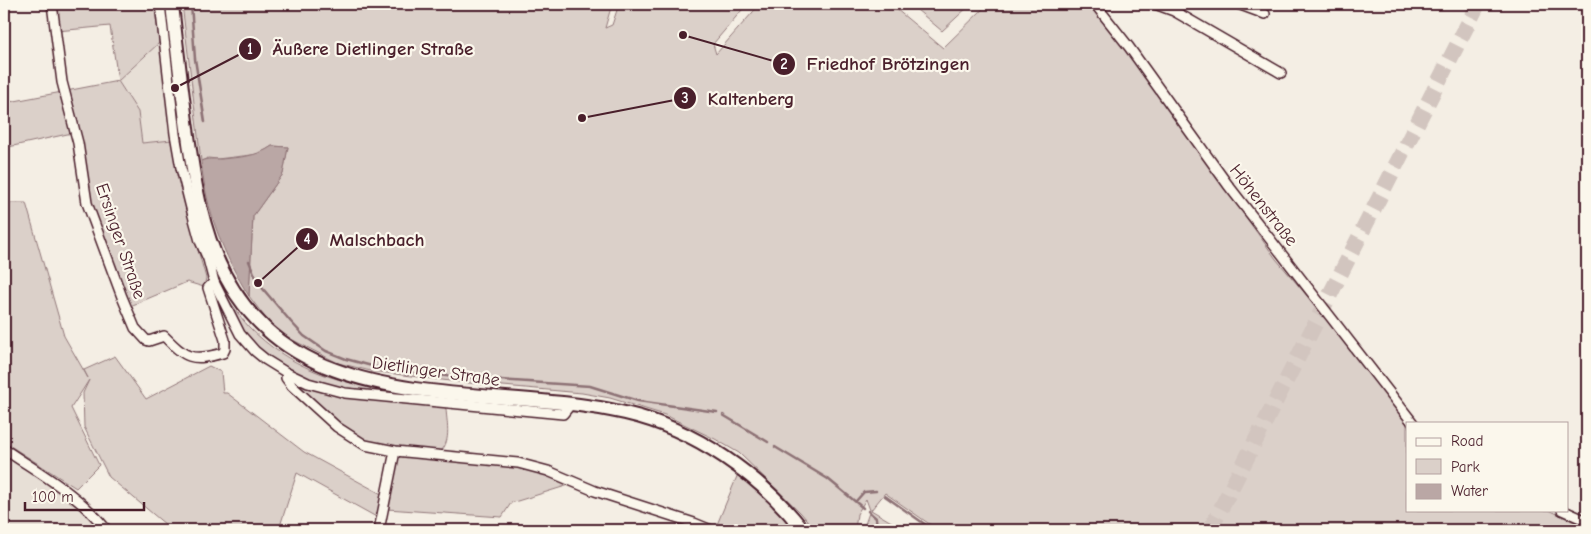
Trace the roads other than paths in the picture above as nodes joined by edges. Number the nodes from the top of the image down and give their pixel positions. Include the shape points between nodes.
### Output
1 (52, 4) edge
2 (160, 4) edge
3 (172, 4) edge
4 (1095, 4) edge
5 (1156, 4) edge
6 (1238, 4) edge
7 (1175, 7) edge
8 (1264, 14) dead end
9 (1282, 73) dead end
10 (214, 282) junction
11 (223, 353) joint
12 (287, 373) junction
13 (570, 404) junction
14 (1412, 422) edge
15 (4, 449) edge
16 (395, 451) junction
17 (1567, 512) edge
18 (1587, 521) edge
19 (107, 530) edge
20 (379, 530) edge
21 (711, 530) edge
22 (803, 530) edge

1 - 11 street, Ersinger Straße via 62,82 78,144 87,203 135,328 146,340 164,336 181,352 195,358
2 - 10 street, Dietlinger Straße via 181,168
3 - 13 main road, Dietlinger Straße via 191,160 202,211 222,269 252,314 288,346 350,376 413,389
4 - 14 street, Höhenstraße via 1228,185
5 - 7 street
6 - 8 street
7 - 9 street
10 - 11 street, Dietlinger Straße via 208,288 225,340
10 - 12 street, Dietlinger Straße via 243,338 266,360
12 - 13 street, Dietlinger Straße via 308,383 359,396 563,414
12 - 16 street, Dietlinger Straße via 286,378 292,386 337,427 365,445
13 - 22 main road, Dietlinger Straße via 627,413 704,444 763,487
15 - 19 street via 85,505
16 - 20 street
16 - 21 street, Dietlinger Straße via 518,463
17 - 18 street

